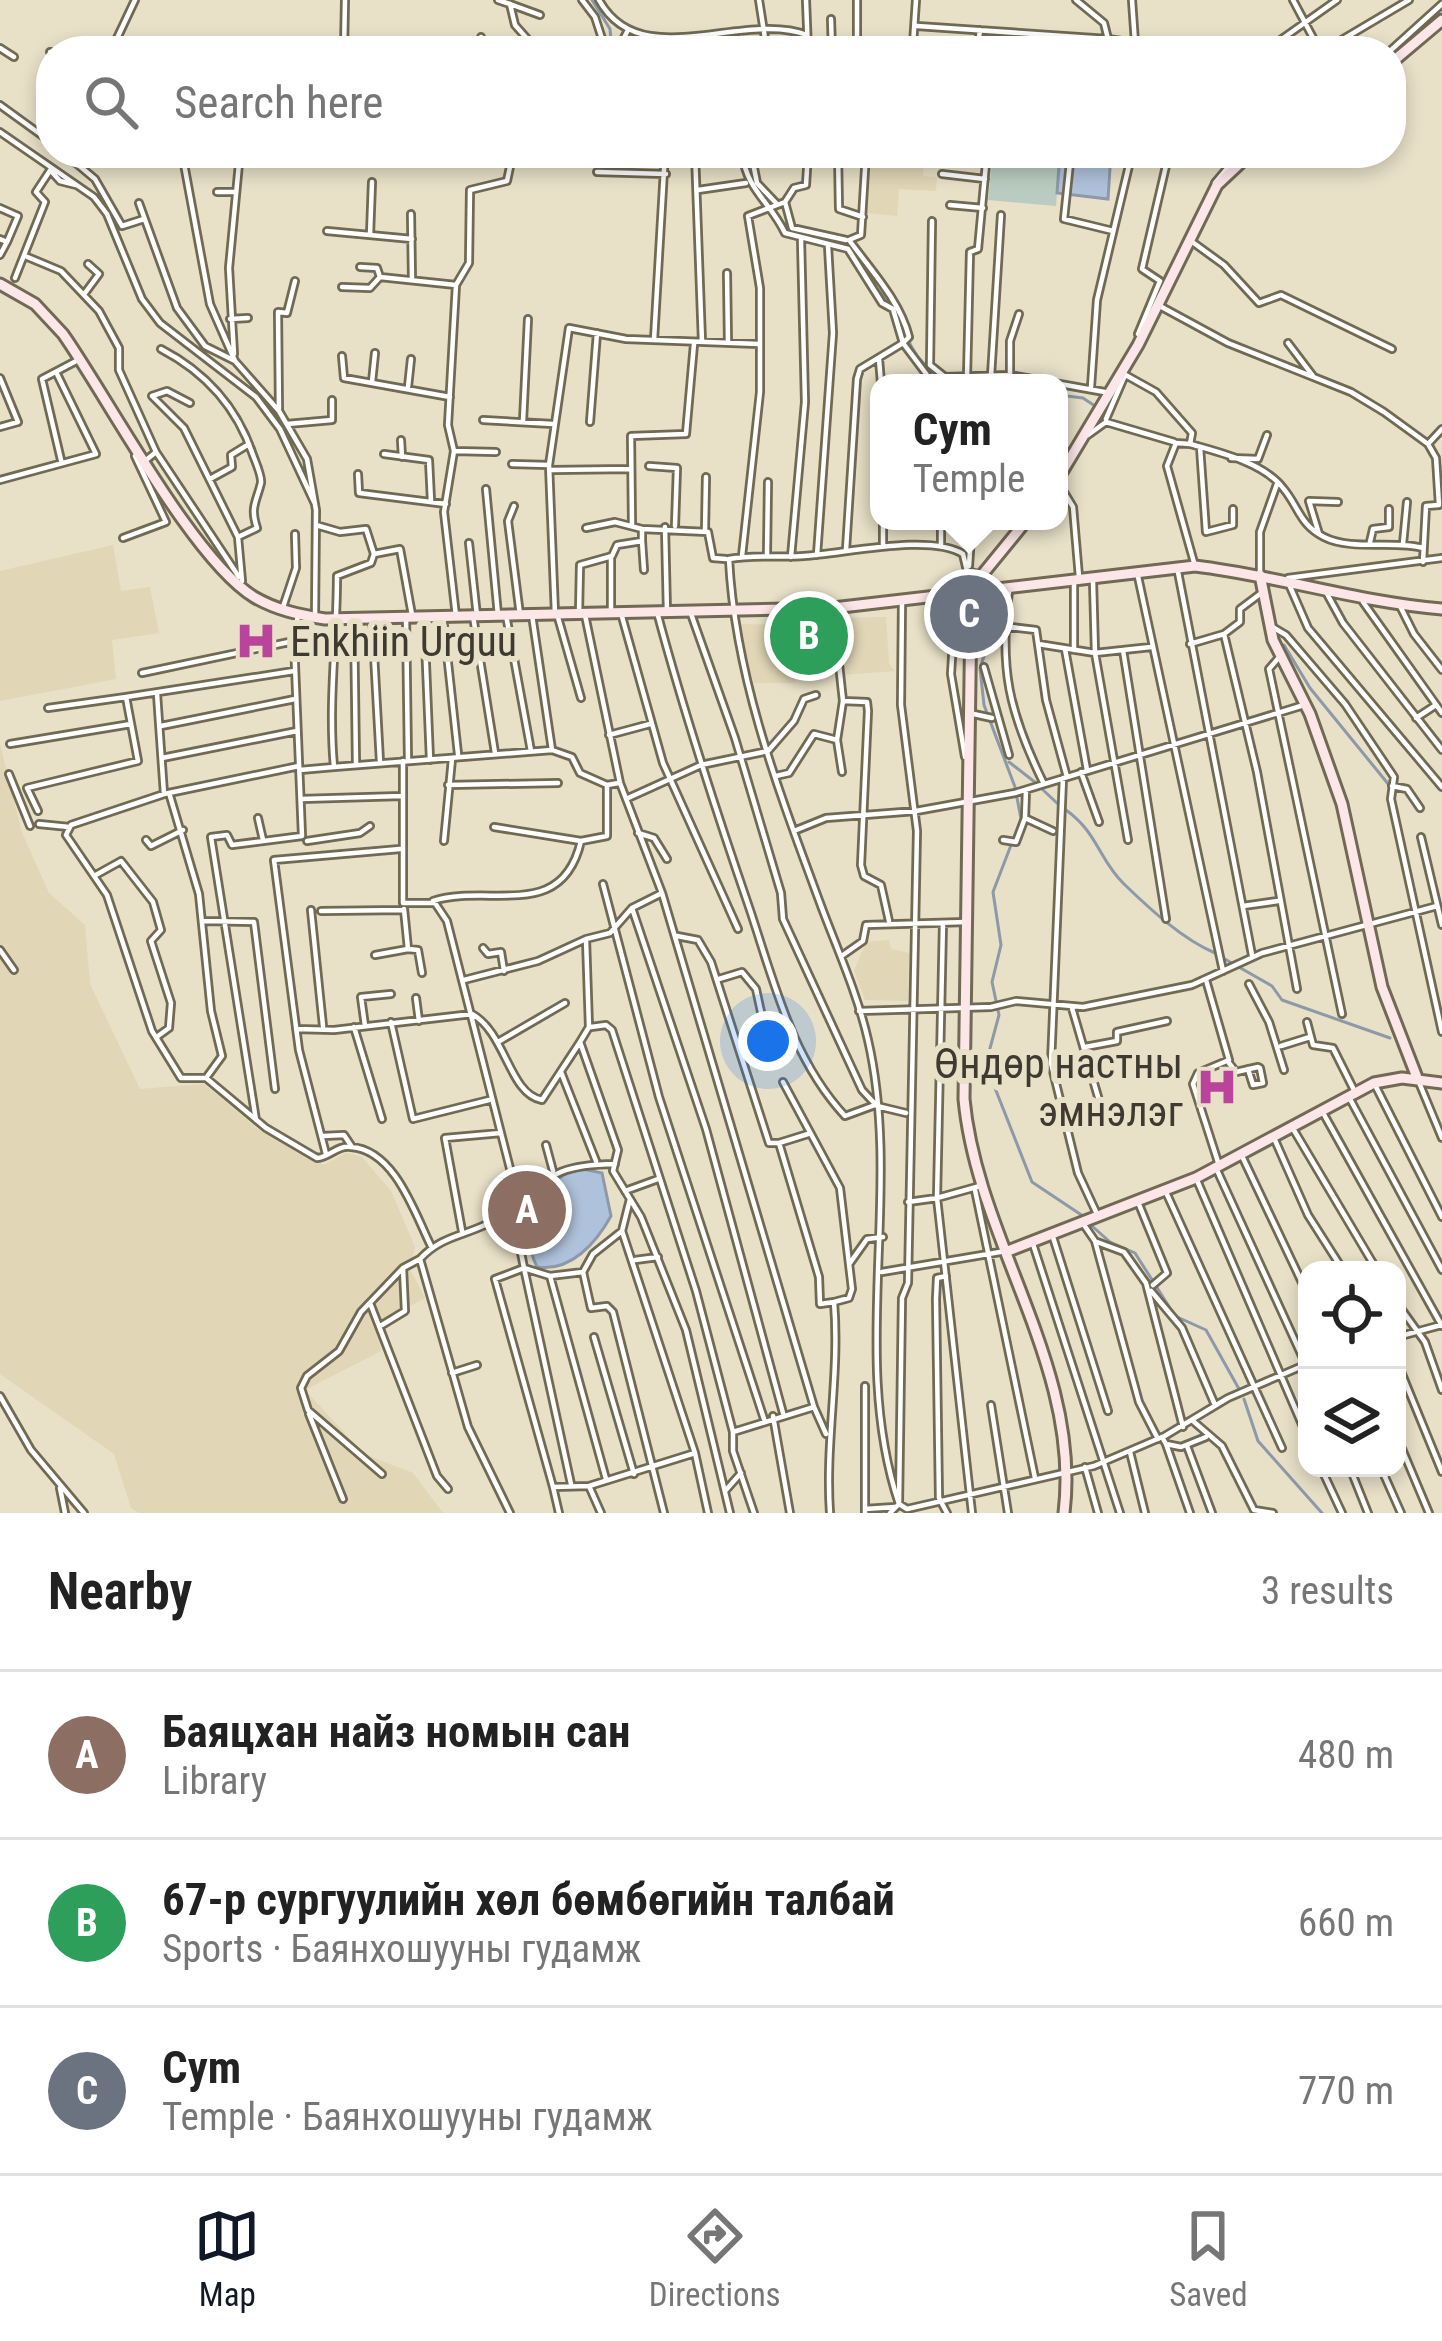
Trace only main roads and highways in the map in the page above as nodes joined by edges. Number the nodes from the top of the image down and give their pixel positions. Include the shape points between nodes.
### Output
1 (1442, 20) edge
2 (1406, 50) edge
3 (1234, 168) edge
4 (0, 284) edge
5 (1068, 466) edge
6 (1019, 530) edge
7 (1260, 575) junction
8 (973, 592) junction
9 (1442, 609) edge
10 (1412, 1067) junction
11 (1402, 1078) junction
12 (1418, 1081) junction
13 (1442, 1083) edge
14 (1008, 1251) junction
15 (1064, 1513) edge

1 - 2 main road
3 - 5 main road via 1217,184 1101,420
4 - 8 main road via 44,313 80,359 159,490 209,553 243,586 298,615 833,608
6 - 8 main road
7 - 8 main road via 1177,566
7 - 9 main road via 1364,602
7 - 10 main road via 1269,625 1342,804 1382,987
8 - 14 main road via 965,1107 980,1186
10 - 11 main road
10 - 12 main road
11 - 12 main road
11 - 14 main road via 1325,1104 1196,1178
12 - 13 main road
14 - 15 main road via 1060,1413

